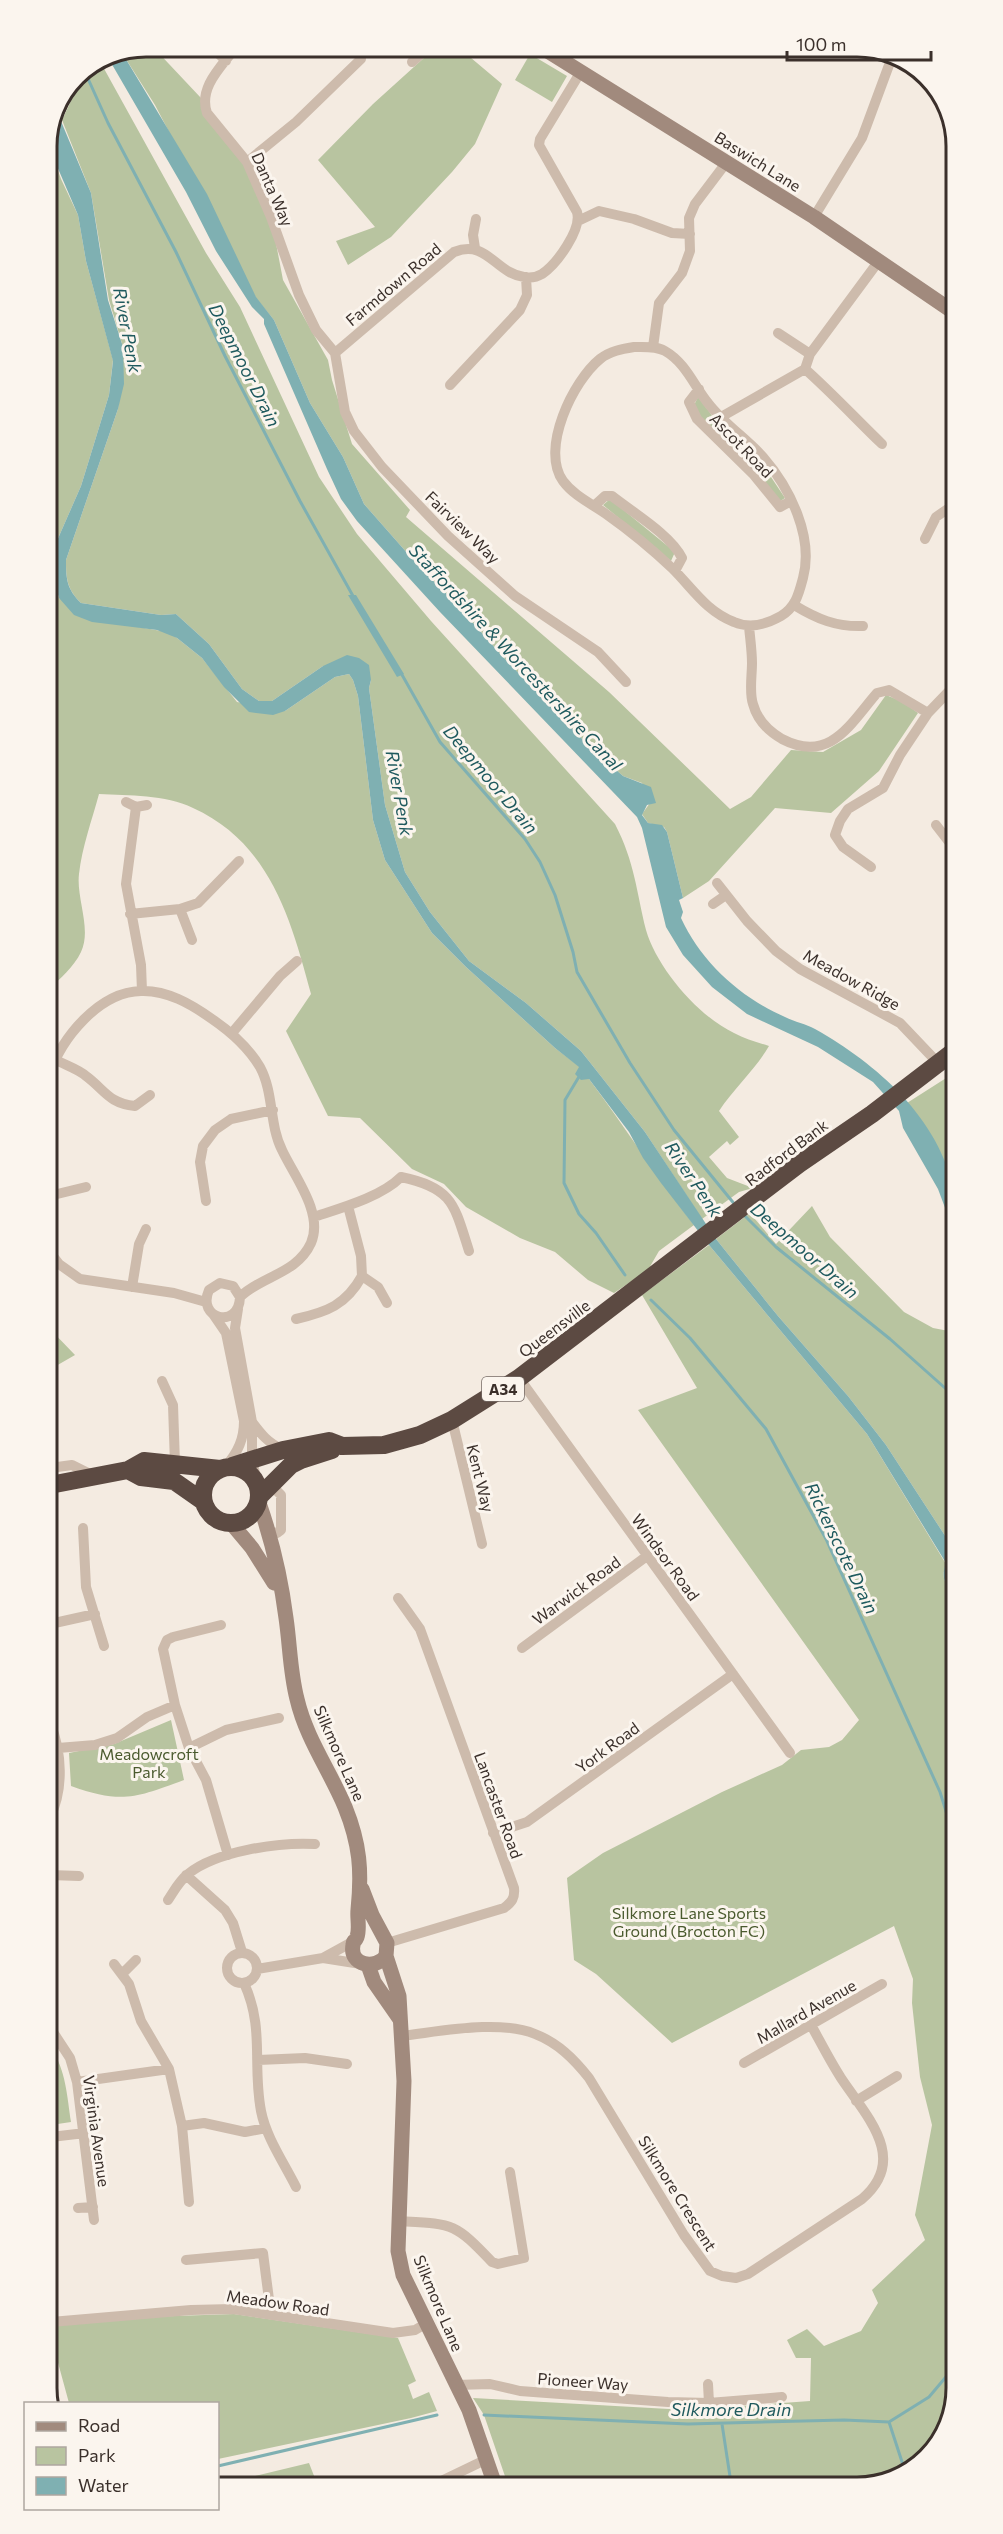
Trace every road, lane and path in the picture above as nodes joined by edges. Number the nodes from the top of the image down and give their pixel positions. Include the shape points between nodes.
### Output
1 (222, 57) edge
2 (229, 57) edge
3 (345, 57) dead end
4 (417, 57) edge
5 (556, 57) edge
6 (226, 61) junction
7 (412, 62) dead end
8 (891, 64) edge
9 (580, 73) junction
10 (247, 162) junction
11 (726, 163) junction
12 (814, 217) junction
13 (476, 219) dead end
14 (580, 220) junction
15 (690, 234) junction
16 (475, 248) junction
17 (879, 262) junction
18 (526, 277) junction
19 (946, 307) edge
20 (778, 333) dead end
21 (653, 347) junction
22 (335, 353) junction
23 (810, 354) junction
24 (805, 369) junction
25 (450, 385) dead end
26 (699, 389) junction
27 (721, 417) junction
28 (882, 444) dead end
29 (791, 501) junction
30 (594, 506) junction
31 (946, 510) edge
32 (925, 539) dead end
33 (675, 571) junction
34 (794, 604) junction
35 (749, 626) junction
36 (863, 626) dead end
37 (626, 682) dead end
38 (946, 694) edge
39 (928, 713) junction
40 (136, 805) dead end
41 (936, 825) dead end
42 (946, 839) edge
43 (240, 859) dead end
44 (872, 867) dead end
45 (717, 882) dead end
46 (726, 895) junction
47 (713, 904) dead end
48 (180, 909) junction
49 (130, 914) junction
50 (192, 940) dead end
51 (297, 961) dead end
52 (142, 991) junction
53 (232, 1033) junction
54 (946, 1057) edge
55 (57, 1058) edge
56 (57, 1061) edge
57 (938, 1063) junction
58 (150, 1095) dead end
59 (273, 1110) junction
60 (86, 1187) dead end
61 (57, 1194) edge
62 (206, 1202) dead end
63 (348, 1206) junction
64 (314, 1217) junction
65 (146, 1229) dead end
66 (470, 1251) dead end
67 (57, 1261) edge
68 (362, 1276) junction
69 (643, 1285) joint
70 (132, 1287) junction
71 (209, 1290) junction
72 (244, 1294) junction
73 (194, 1297) junction
74 (206, 1302) junction
75 (387, 1303) dead end
76 (238, 1309) junction
77 (213, 1314) junction
78 (296, 1319) dead end
79 (519, 1378) junction
80 (162, 1381) dead end
81 (452, 1420) junction
82 (252, 1422) junction
83 (342, 1446) junction
84 (282, 1450) junction
85 (253, 1461) junction
86 (175, 1464) junction
87 (57, 1467) edge
88 (226, 1467) junction
89 (128, 1470) junction
90 (92, 1475) junction
91 (57, 1483) edge
92 (260, 1492) junction
93 (204, 1502) junction
94 (231, 1523) junction
95 (82, 1528) dead end
96 (269, 1531) junction
97 (482, 1544) dead end
98 (647, 1556) junction
99 (282, 1596) junction
100 (398, 1598) dead end
101 (95, 1614) junction
102 (57, 1622) edge
103 (221, 1625) dead end
104 (98, 1640) dead end
105 (522, 1648) dead end
106 (733, 1674) junction
107 (175, 1705) junction
108 (279, 1718) dead end
109 (57, 1745) edge
110 (58, 1748) junction
111 (189, 1748) junction
112 (790, 1753) dead end
113 (57, 1781) edge
114 (493, 1833) junction
115 (315, 1844) dead end
116 (228, 1855) junction
117 (57, 1875) edge
118 (186, 1875) junction
119 (79, 1876) dead end
120 (166, 1880) dead end
121 (177, 1886) junction
122 (362, 1889) junction
123 (168, 1900) dead end
124 (356, 1939) junction
125 (385, 1944) junction
126 (242, 1952) junction
127 (323, 1958) junction
128 (136, 1960) dead end
129 (114, 1964) dead end
130 (365, 1965) junction
131 (257, 1969) junction
132 (123, 1973) junction
133 (244, 1983) junction
134 (882, 1984) dead end
135 (399, 2018) junction
136 (811, 2025) junction
137 (400, 2036) junction
138 (57, 2038) edge
139 (258, 2060) junction
140 (744, 2063) dead end
141 (347, 2064) dead end
142 (169, 2069) junction
143 (897, 2076) dead end
144 (77, 2082) junction
145 (856, 2101) junction
146 (182, 2126) junction
147 (266, 2128) junction
148 (85, 2133) junction
149 (57, 2136) edge
150 (510, 2172) dead end
151 (296, 2187) dead end
152 (189, 2202) dead end
153 (93, 2207) junction
154 (78, 2208) dead end
155 (94, 2220) dead end
156 (398, 2221) junction
157 (186, 2260) dead end
158 (271, 2315) junction
159 (57, 2321) edge
160 (427, 2323) junction
161 (708, 2384) dead end
162 (455, 2385) junction
163 (782, 2397) dead end
164 (709, 2403) junction
165 (485, 2460) junction
166 (450, 2477) edge
167 (492, 2477) edge

1 - 6 street
2 - 6 street, Danta Way
3 - 10 street via 357,63 296,122
4 - 7 street
5 - 9 street, Baswich Lane
6 - 10 street, Danta Way via 210,83 204,104
8 - 12 street via 862,138
9 - 11 street, Baswich Lane
9 - 14 street via 539,145
10 - 22 street, Danta Way via 299,295 316,330
11 - 12 street, Baswich Lane
11 - 15 street via 695,204 689,218
12 - 17 street, Baswich Lane
13 - 16 street
14 - 15 street via 599,211 672,233
14 - 18 street via 571,241 543,274
15 - 21 street via 690,251 682,273 659,303
16 - 18 street via 516,275
16 - 22 street, Farmdown Road via 454,252
17 - 19 street, Baswich Lane
17 - 23 street
18 - 25 street via 527,296 520,310
20 - 23 street
21 - 26 street, Ascot Road via 664,350 684,366
21 - 30 street via 617,350 600,359 584,376 561,421 555,463 562,480
22 - 37 street, Fairview Way via 345,412 354,431 382,467 448,536 514,596 598,652
23 - 24 street
24 - 27 street
24 - 28 street
26 - 27 street, Ascot Road
26 - 29 street, Ascot Road via 689,402 697,419 747,467 780,507
27 - 29 street, Ascot Road via 763,457
29 - 34 street, Ascot Road via 806,541 807,563
30 - 33 street
30 - 33 street via 605,496 612,496 650,525 678,549 682,558
31 - 32 street via 936,517
33 - 35 street via 702,603 735,623
34 - 35 street via 770,622
34 - 36 street via 831,624
35 - 39 street via 752,702 767,729 787,741 802,747 818,747 835,740 877,693 889,690
38 - 39 street
39 - 44 street via 883,788 848,809 840,821 835,835 843,847
40 - 49 street via 126,874
41 - 42 street
43 - 48 street via 198,903
45 - 46 street, Meadow Ridge
46 - 47 street
46 - 57 street, Meadow Ridge via 777,951 800,969 900,1023
48 - 49 street
48 - 50 street
49 - 52 street via 141,965
51 - 53 street
52 - 53 street via 167,994 190,1004
52 - 55 street via 120,994 85,1018
53 - 59 street via 259,1066 268,1084
54 - 57 highway, Radford Bank / A34
56 - 58 street via 86,1076 100,1091 122,1104 135,1106
57 - 69 highway, Radford Bank / A34
59 - 62 street via 231,1119 215,1130 203,1146 200,1162
59 - 64 street via 280,1147
60 - 61 street
63 - 64 street
63 - 66 street via 401,1177 427,1182 442,1192 457,1213
63 - 68 street
64 - 72 street via 311,1243 301,1257
65 - 70 street via 139,1244
67 - 70 street via 80,1279
68 - 75 street via 378,1287
68 - 78 street via 353,1293 334,1306
69 - 79 highway, Queensville / A34
70 - 73 street
71 - 72 street via 220,1283
71 - 73 street
71 - 74 street
72 - 76 street
73 - 74 street
74 - 77 street
76 - 77 street via 227,1317
76 - 82 street via 235,1328
77 - 88 street via 226,1333 244,1421 239,1449
79 - 81 highway, Queensville / A34
79 - 98 street, Windsor Road
80 - 86 street via 173,1405
81 - 83 highway, Queensville / A34 via 420,1435 384,1445
81 - 97 street, Kent Way
82 - 84 street via 272,1445
82 - 85 street
83 - 84 highway, Queensville / A34 via 329,1441
83 - 92 highway, A34 via 291,1465
84 - 85 highway, A34
85 - 88 highway, A34
85 - 92 street
86 - 88 highway, A34
86 - 89 highway, A34 via 144,1461
87 - 90 street via 72,1465
88 - 92 highway via 245,1470
88 - 93 highway via 205,1484
89 - 90 highway, A34
89 - 93 highway, A34 via 141,1477 174,1481
90 - 91 highway, A34
92 - 94 highway via 248,1518
92 - 96 street, Silkmore Lane
92 - 96 street via 276,1490 281,1495 280,1530
93 - 94 highway via 213,1517
94 - 99 street, Silkmore Lane via 265,1566
95 - 101 street via 86,1587
96 - 99 street, Silkmore Lane
98 - 105 street, Warwick Road
98 - 106 street, Windsor Road
99 - 122 street, Silkmore Lane via 296,1698 345,1807 360,1856
100 - 114 street, Lancaster Road via 420,1629
101 - 102 street
101 - 104 street
103 - 107 street via 167,1640 163,1649
106 - 112 street, Windsor Road
106 - 114 street, York Road via 527,1822
107 - 110 street via 147,1717 117,1738
107 - 111 street
108 - 111 street via 226,1730
109 - 110 street
110 - 113 street
111 - 116 street via 206,1780
114 - 125 street, Lancaster Road via 514,1888 512,1903
115 - 116 street
116 - 118 street
117 - 119 street
118 - 121 street
118 - 126 street via 225,1910
120 - 121 street
121 - 123 street
122 - 124 street, Silkmore Lane
122 - 125 street, Silkmore Lane
124 - 125 street via 369,1930
124 - 127 street
124 - 130 street, Silkmore Lane via 353,1952
125 - 130 street via 378,1964
125 - 135 street, Silkmore Lane via 399,1996
126 - 131 street via 252,1956
126 - 133 street via 232,1956 227,1969 232,1979
127 - 130 street
127 - 131 street
128 - 132 street
129 - 132 street
130 - 135 street, Silkmore Lane
131 - 133 street via 254,1977
132 - 142 street via 141,2021
133 - 139 street via 255,2011
134 - 136 street, Mallard Avenue
135 - 137 street, Silkmore Lane
136 - 140 street, Mallard Avenue
136 - 145 street, Silkmore Crescent
137 - 145 street, Silkmore Crescent via 502,2028 534,2033 557,2045 589,2078 710,2271 736,2278 748,2274 875,2188 882,2173 883,2152 879,2135
137 - 156 street, Silkmore Lane via 404,2081
138 - 144 street, Virginia Avenue via 70,2058
139 - 141 street via 305,2058
139 - 147 street via 257,2080
142 - 144 street
142 - 146 street
143 - 145 street
144 - 148 street, Virginia Avenue
146 - 147 street via 204,2123 245,2132
146 - 152 street
147 - 151 street
148 - 149 street
148 - 153 street, Virginia Avenue
150 - 156 street via 525,2258 498,2264 445,2224
153 - 154 street, Virginia Avenue
153 - 155 street, Virginia Avenue
156 - 160 street, Silkmore Lane via 403,2275
157 - 158 street via 263,2253
158 - 159 street, Meadow Road via 233,2309 191,2310
158 - 160 street, Meadow Road via 393,2333 415,2330
160 - 162 street, Silkmore Lane
161 - 164 street
162 - 164 street, Pioneer Way via 490,2384 520,2391
162 - 165 street, Silkmore Lane via 469,2410
163 - 164 street, Pioneer Way
165 - 166 street
165 - 167 street, Silkmore Lane

